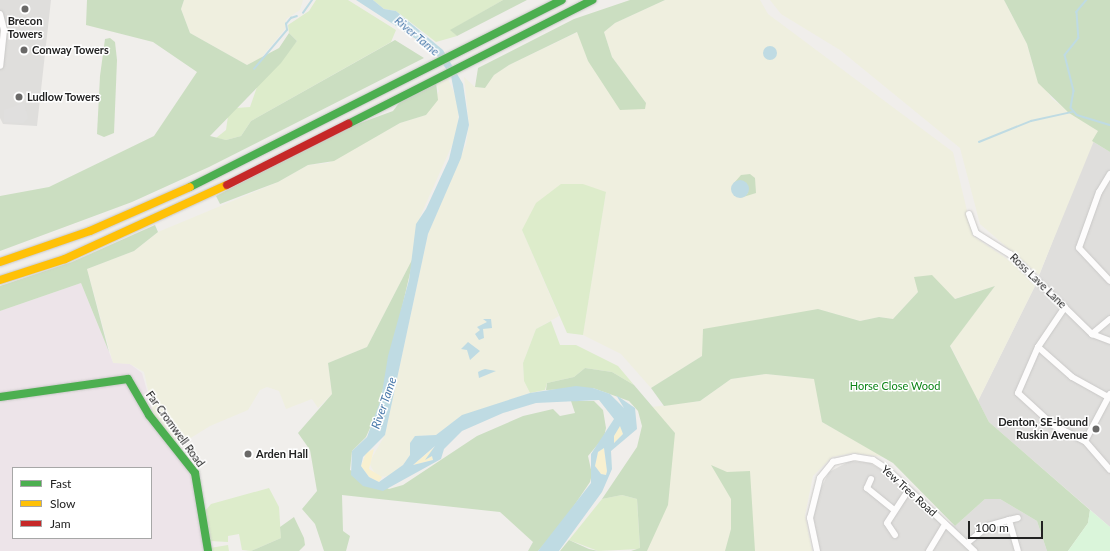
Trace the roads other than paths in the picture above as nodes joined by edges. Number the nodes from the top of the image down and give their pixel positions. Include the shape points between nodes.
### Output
1 (562, 0) edge
2 (592, 0) edge
3 (0, 14) edge
4 (0, 66) edge
5 (1110, 174) edge
6 (969, 214) dead end
7 (0, 262) edge
8 (1108, 277) edge
9 (0, 280) edge
10 (1065, 307) junction
11 (1110, 319) edge
12 (1092, 334) junction
13 (1110, 341) edge
14 (1038, 347) junction
15 (1109, 396) edge
16 (0, 397) edge
17 (1085, 441) junction
18 (1110, 470) edge
19 (871, 479) dead end
20 (908, 491) junction
21 (894, 510) junction
22 (1018, 518) dead end
23 (1009, 520) junction
24 (945, 524) junction
25 (895, 535) dead end
26 (967, 543) junction
27 (208, 551) edge
28 (817, 551) edge
29 (929, 551) edge
30 (974, 551) edge
31 (1018, 551) edge

1 - 7 main road via 180,192 90,231
2 - 9 main road via 406,91 186,206 65,259
3 - 4 street via 4,30
5 - 8 street via 1099,192 1079,248
6 - 10 street, Ross Lave Lane via 976,233 1010,254
10 - 12 street, Ross Lave Lane
10 - 14 street
11 - 12 street
12 - 13 street
14 - 15 street via 1072,377
14 - 17 street via 1018,393 1053,425
15 - 17 street
16 - 27 main road, Far Cromwell Road via 128,379 154,421 196,473
17 - 18 street
19 - 21 street via 867,488
20 - 21 street
20 - 24 street, Yew Tree Road
20 - 28 street, Yew Tree Road via 873,460 854,457 833,462 820,478 812,500 810,518
21 - 25 street via 887,523
22 - 23 street
23 - 26 street via 988,526
23 - 31 street
24 - 26 street, Yew Tree Road
24 - 29 street
26 - 30 street, Yew Tree Road

